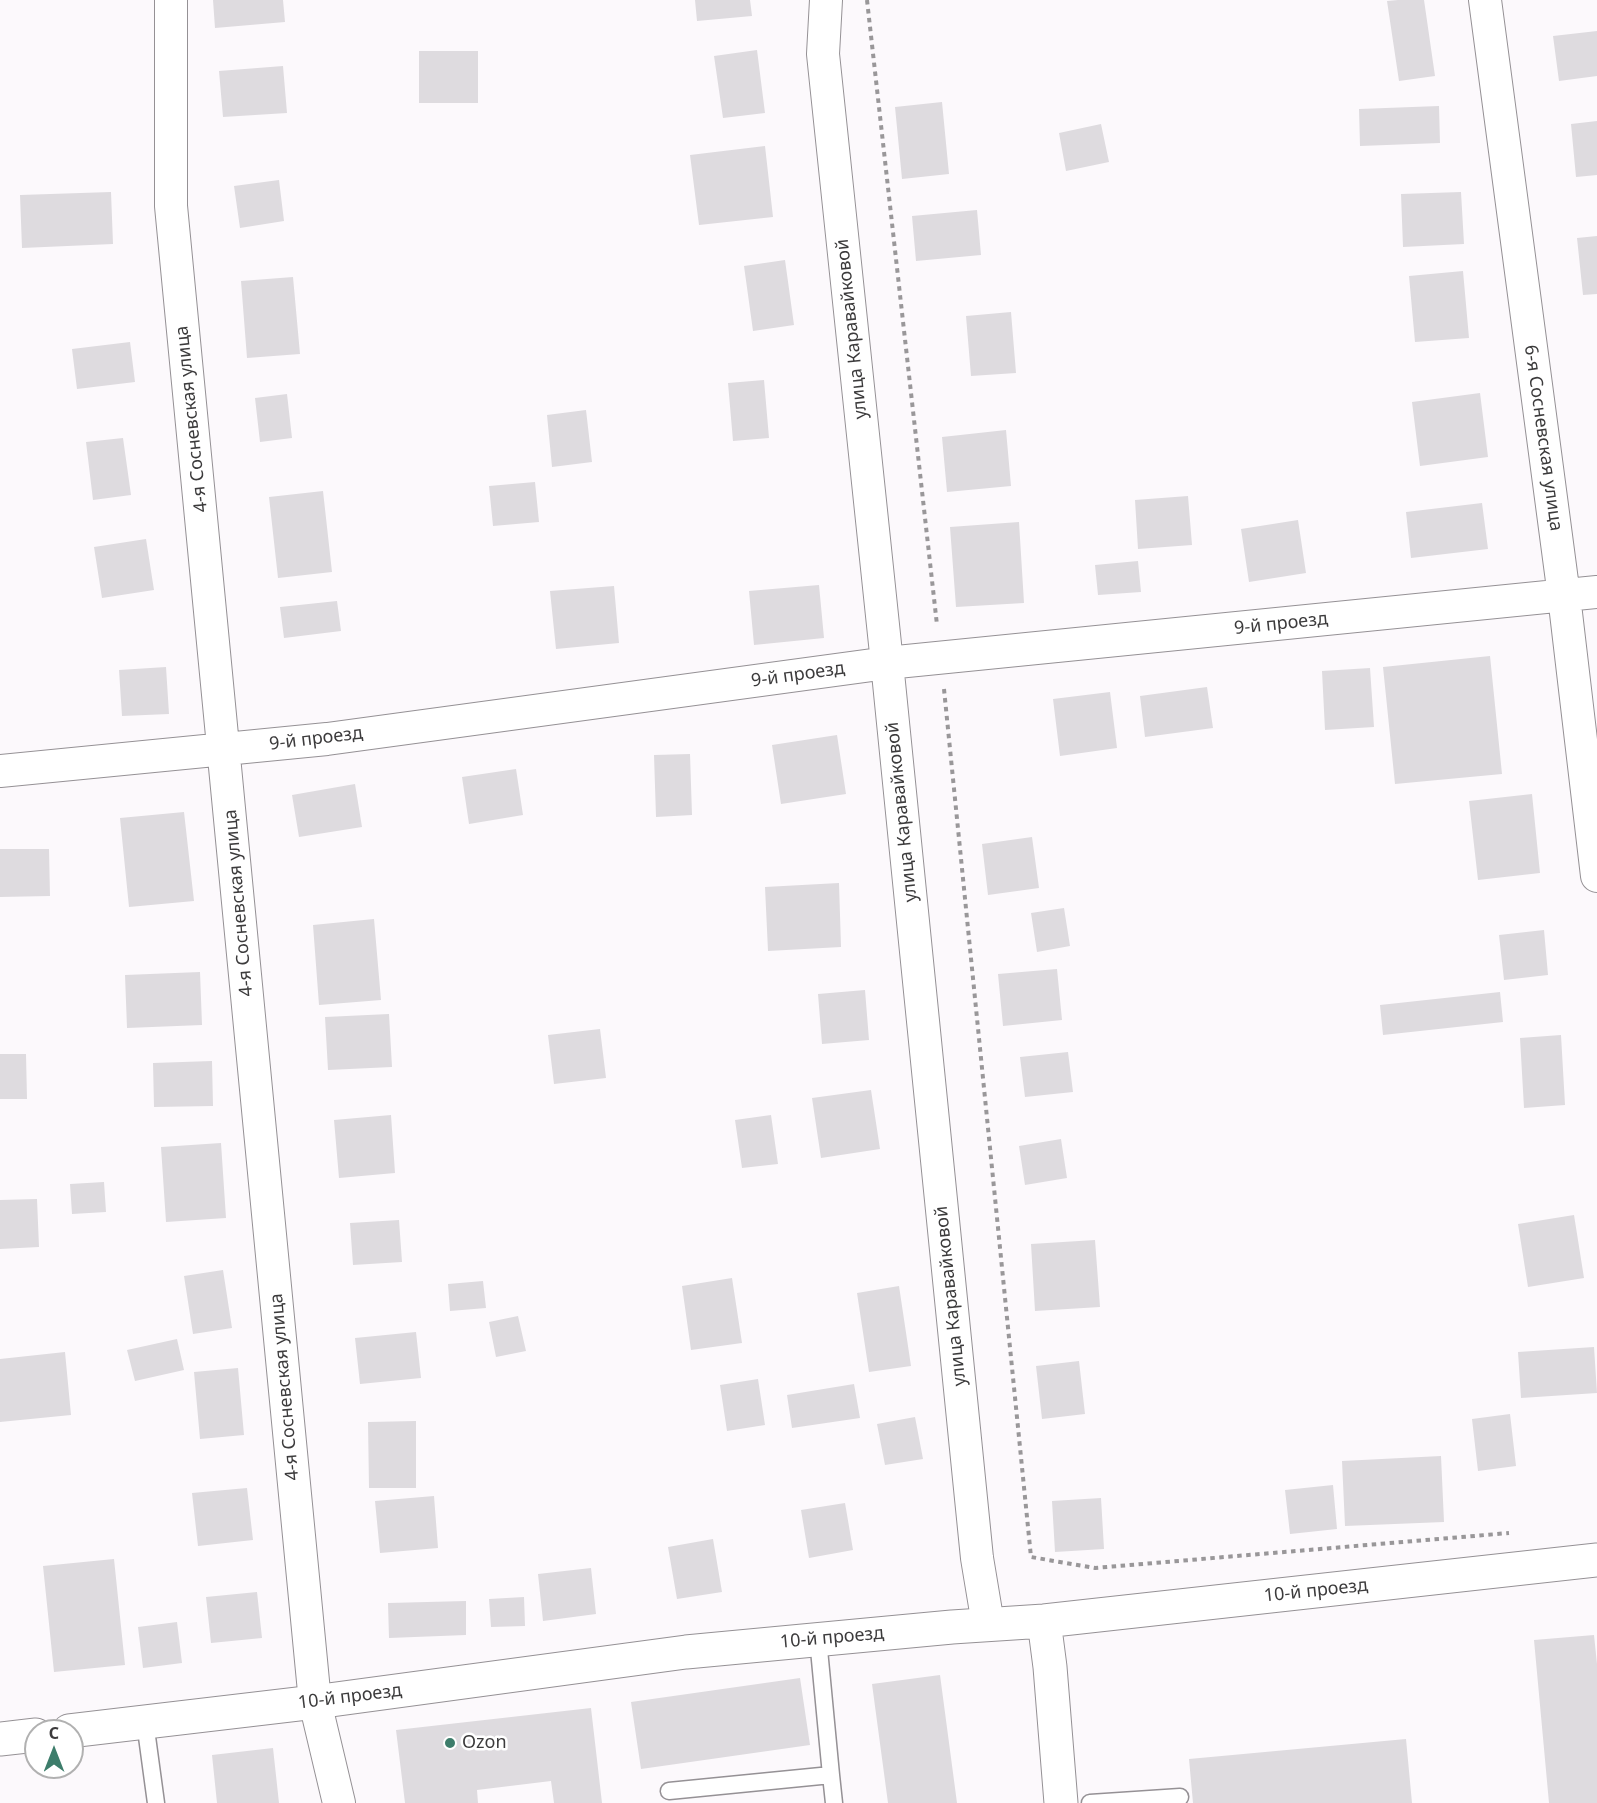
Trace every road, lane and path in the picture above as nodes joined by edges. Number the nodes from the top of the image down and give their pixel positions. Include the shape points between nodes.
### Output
1 (171, 0) edge
2 (826, 0) edge
3 (867, 0) edge
4 (1485, 0) edge
5 (1597, 592) edge
6 (1564, 596) junction
7 (941, 657) junction
8 (887, 663) junction
9 (224, 750) junction
10 (0, 771) edge
11 (1597, 876) edge
12 (1513, 1533) dead end
13 (1597, 1560) edge
14 (1044, 1621) junction
15 (988, 1624) junction
16 (818, 1639) junction
17 (315, 1702) junction
18 (145, 1722) junction
19 (84, 1729) edge
20 (24, 1736) edge
21 (0, 1739) edge
22 (831, 1775) junction
23 (669, 1791) dead end
24 (1180, 1797) dead end
25 (156, 1803) edge
26 (339, 1803) edge
27 (834, 1803) edge
28 (1061, 1803) edge
29 (1090, 1803) edge

1 - 9 street, 4-я Сосневская улица via 171,206
2 - 8 street, улица Каравайковой via 823,54
3 - 7 path
4 - 6 street, 6-я Сосневская улица
5 - 6 street, 9-й проезд
6 - 7 street, 9-й проезд
6 - 11 street, 6-я Сосневская улица
7 - 8 street, 9-й проезд
7 - 12 path via 1031,1557 1095,1568
8 - 9 street, 9-й проезд
8 - 15 street, улица Каравайковой via 977,1558
9 - 10 street, 9-й проезд
9 - 17 street, 4-я Сосневская улица
13 - 14 main road, 10-й проезд
14 - 15 main road, 10-й проезд
14 - 28 main road
15 - 16 main road, 10-й проезд
16 - 17 main road, 10-й проезд via 686,1652
16 - 22 lane
17 - 18 main road, 10-й проезд
17 - 26 street, 4-я Сосневская улица
18 - 19 main road, 10-й проезд
18 - 25 lane
20 - 21 main road
22 - 23 lane
22 - 27 lane
24 - 29 lane

